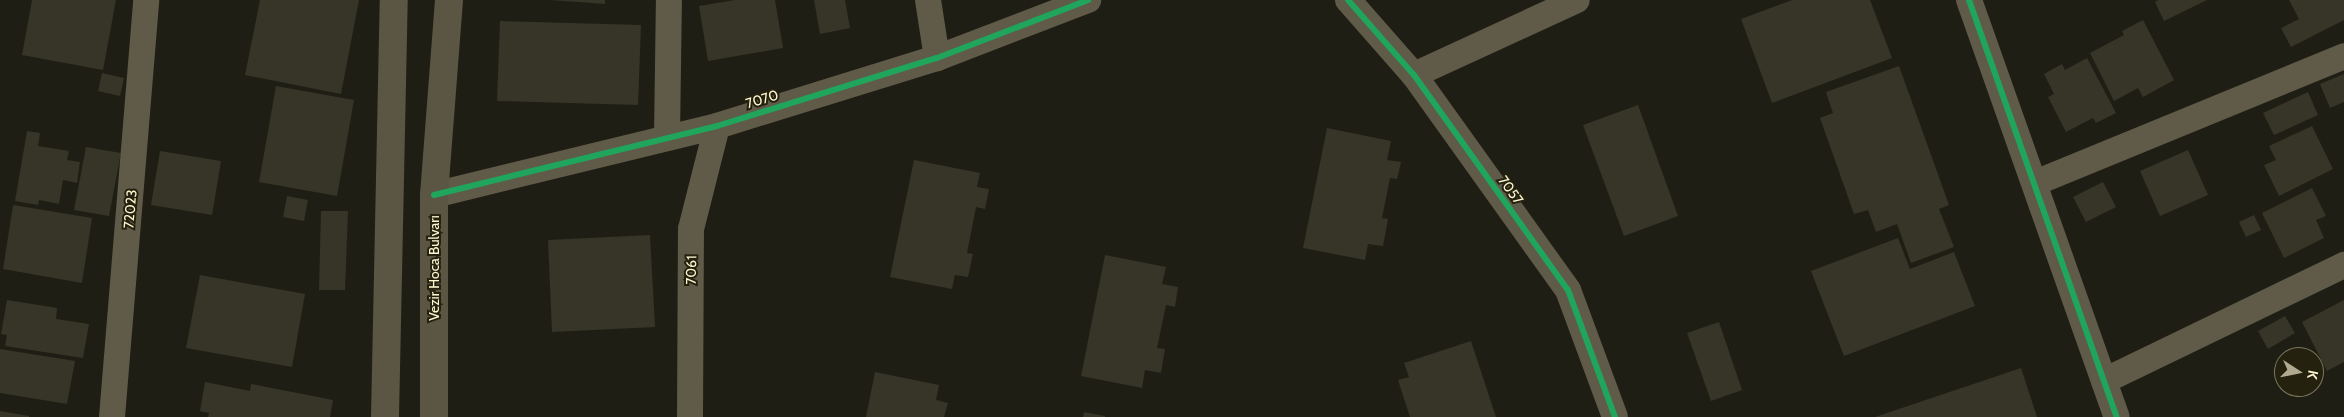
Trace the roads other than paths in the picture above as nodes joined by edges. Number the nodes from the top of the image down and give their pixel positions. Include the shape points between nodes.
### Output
1 (146, 0) edge
2 (394, 0) edge
3 (449, 0) edge
4 (669, 0) edge
5 (928, 0) edge
6 (1088, 0) edge
7 (1348, 0) edge
8 (1577, 0) edge
9 (1969, 0) edge
10 (2344, 56) edge
11 (938, 58) junction
12 (1414, 75) junction
13 (717, 126) junction
14 (666, 137) junction
15 (2035, 183) junction
16 (434, 195) junction
17 (2344, 265) edge
18 (2104, 381) junction
19 (112, 417) edge
20 (385, 417) edge
21 (434, 417) edge
22 (690, 417) edge
23 (1615, 417) edge
24 (2117, 417) edge

1 - 19 street, 72023
2 - 20 main road
3 - 16 main road, Vezir Hoca Bulvarı
4 - 14 street
5 - 11 street
6 - 11 street, 7070
7 - 12 street, 7057
8 - 12 street
9 - 15 street
10 - 15 street
11 - 13 street, 7070
12 - 23 street, 7057 via 1568,290
13 - 14 street, 7070
13 - 22 street, 7061 via 691,229
14 - 16 street, 7070
15 - 18 street
16 - 21 main road, Vezir Hoca Bulvarı
17 - 18 street
18 - 24 street

